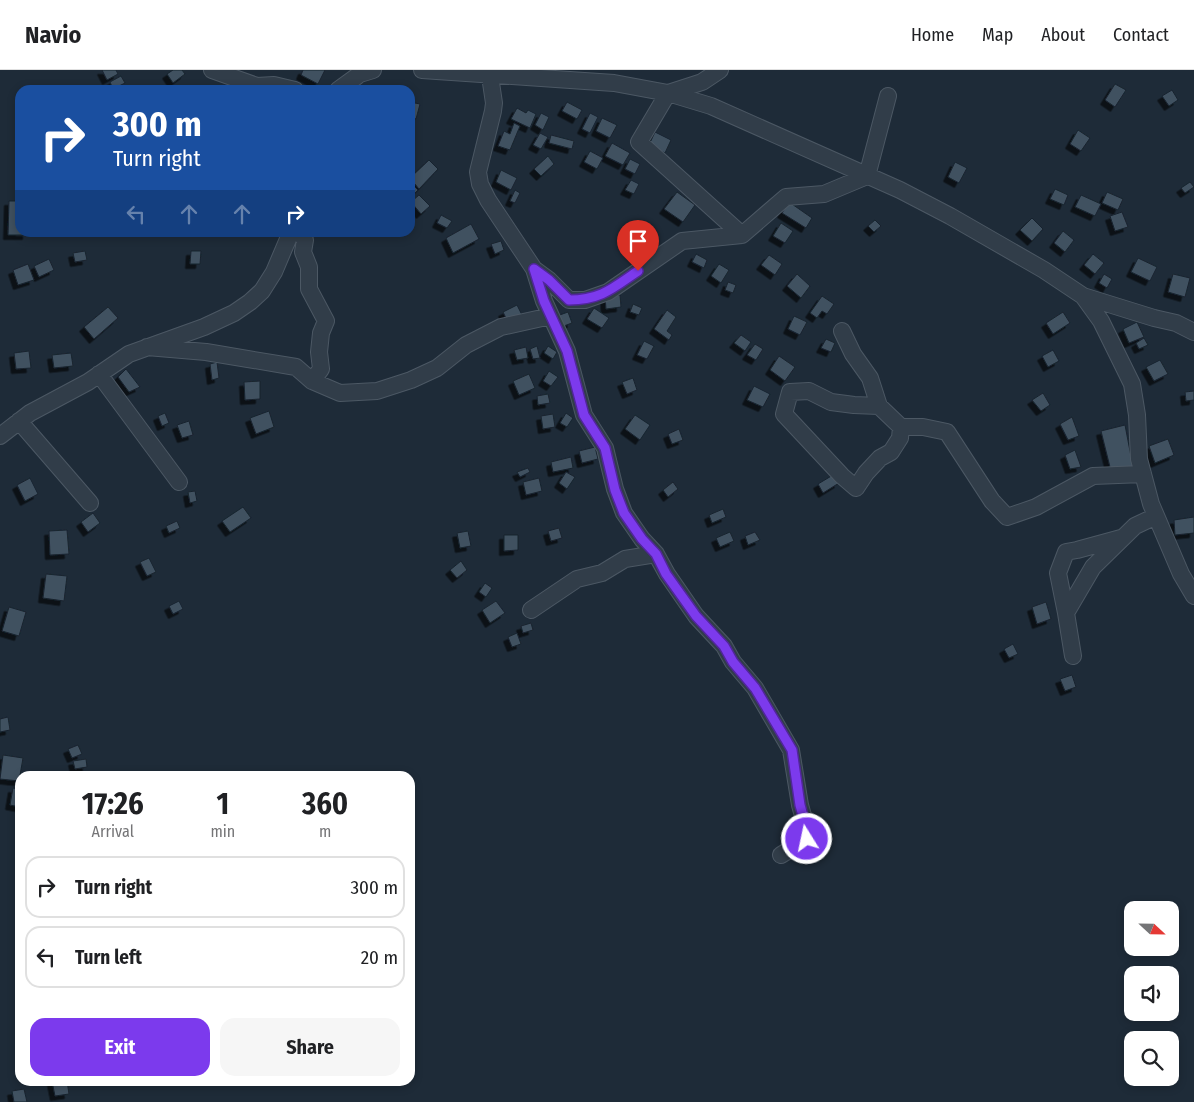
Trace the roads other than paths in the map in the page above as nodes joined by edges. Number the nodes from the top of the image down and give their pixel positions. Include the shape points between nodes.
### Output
1 (212, 70) edge
2 (373, 70) edge
3 (422, 70) edge
4 (720, 70) edge
5 (490, 76) junction
6 (254, 85) edge
7 (345, 85) edge
8 (668, 94) junction
9 (888, 96) dead end
10 (866, 176) junction
11 (742, 235) junction
12 (289, 237) edge
13 (303, 237) edge
14 (534, 269) junction
15 (1083, 296) junction
16 (551, 316) junction
17 (842, 331) dead end
18 (1194, 332) edge
19 (147, 347) junction
20 (99, 374) junction
21 (312, 381) junction
22 (879, 406) junction
23 (19, 422) junction
24 (901, 427) junction
25 (0, 436) edge
26 (1143, 474) junction
27 (179, 482) dead end
28 (90, 503) dead end
29 (1156, 516) junction
30 (1123, 537) junction
31 (656, 554) junction
32 (1194, 596) edge
33 (531, 610) dead end
34 (1066, 613) junction
35 (1073, 656) dead end
36 (781, 855) dead end

1 - 6 street
2 - 7 street via 360,74
3 - 5 street
4 - 8 street via 702,82
5 - 8 street via 614,83
5 - 14 street via 494,103 478,179 488,200
8 - 10 street via 711,106
8 - 11 street via 640,142
9 - 10 street
10 - 11 street via 824,194 786,197
10 - 15 street via 950,216
11 - 14 street via 682,241 608,292 585,300 569,300
12 - 19 street via 274,272 250,302 204,327
13 - 21 street via 302,252 309,267 309,289 326,321 319,352 321,369
14 - 16 street
15 - 18 street via 1176,323
15 - 26 street via 1101,321 1132,384
16 - 21 street via 502,327 466,344 437,368 377,391 340,393
16 - 31 street via 567,351 584,415 605,448 624,513
17 - 22 street via 870,378
19 - 20 street via 129,354
19 - 21 street via 216,353 296,367
20 - 23 street
20 - 27 street
22 - 24 street
22 - 24 street via 831,402 809,392 790,392 784,414 856,488 880,458 891,452 900,438
23 - 25 street
23 - 28 street
24 - 26 street via 947,432 992,501 1007,517 1036,507 1093,476
26 - 29 street
29 - 30 street via 1135,526
29 - 32 street via 1180,574
30 - 34 street via 1093,567
30 - 34 street via 1066,552 1058,573
31 - 33 street via 625,559 602,572 577,579
31 - 36 street via 696,616 724,646 755,688 792,750 807,839
34 - 35 street

